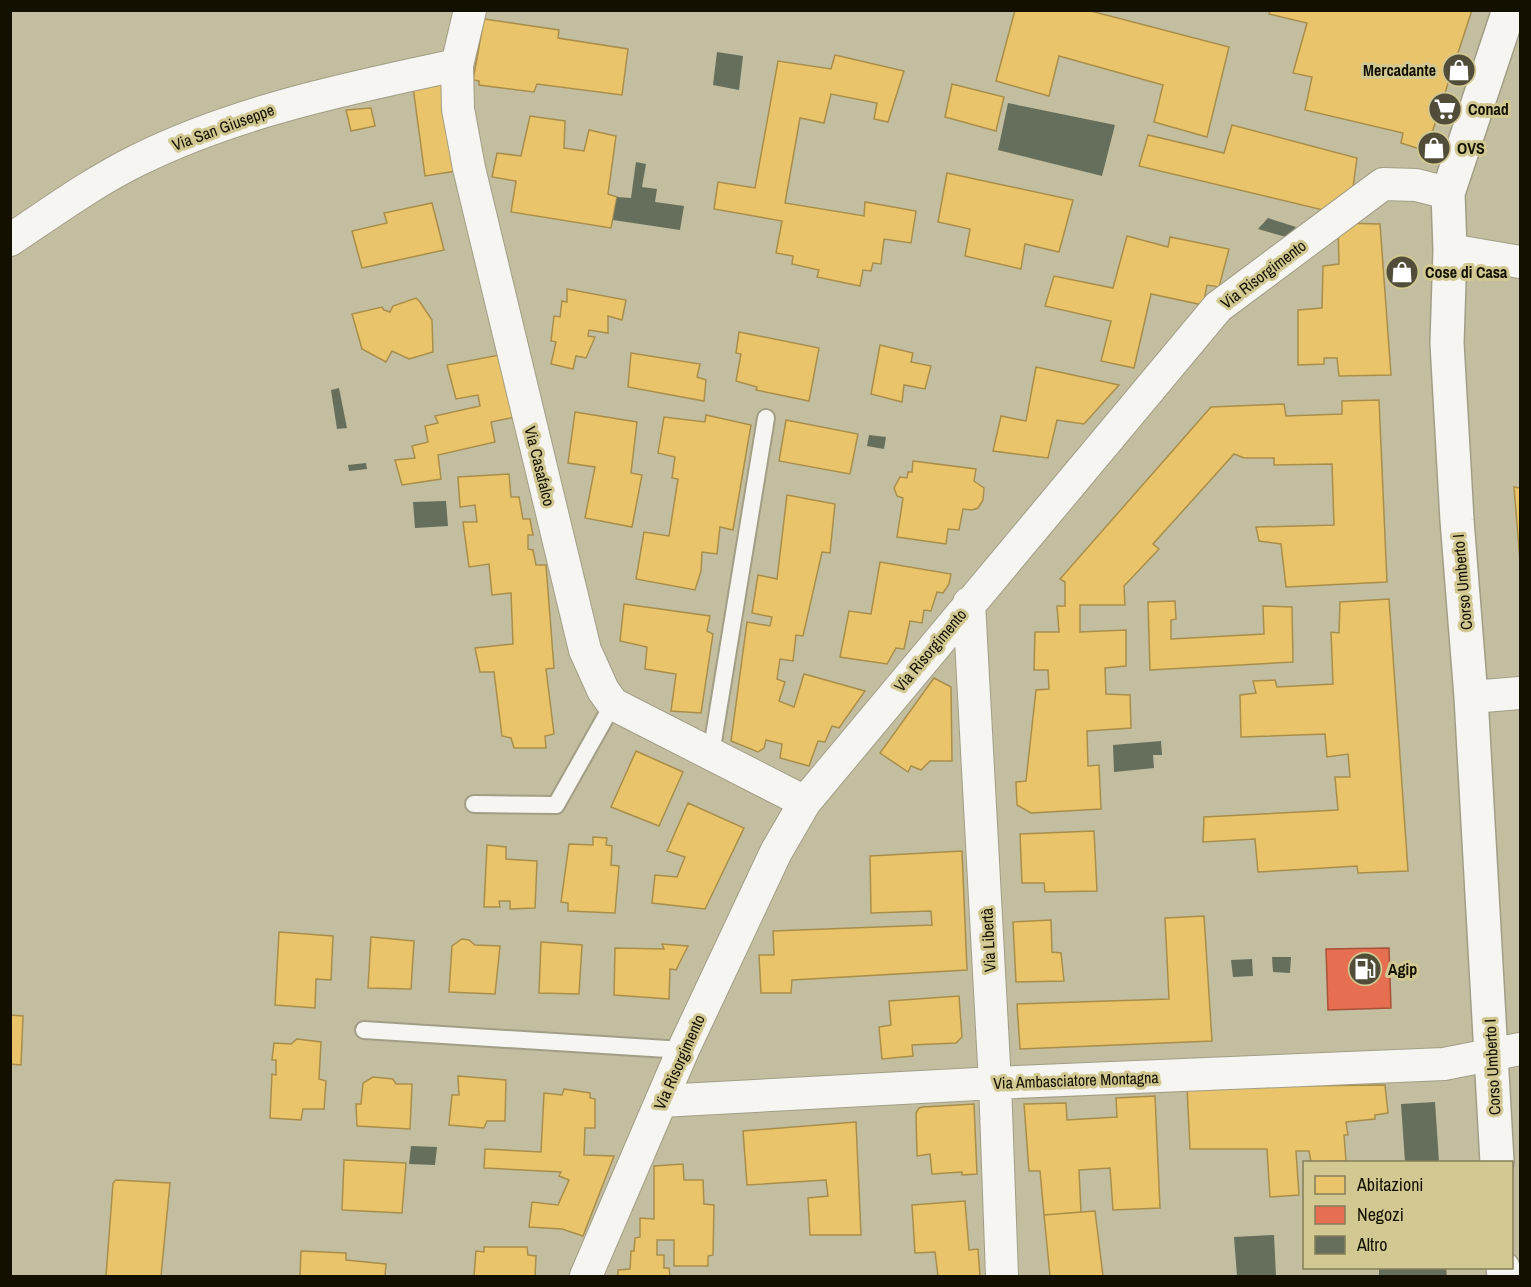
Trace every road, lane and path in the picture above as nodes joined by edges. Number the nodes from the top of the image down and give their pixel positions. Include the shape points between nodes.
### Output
1 (470, 10) edge
2 (1509, 10) edge
3 (457, 65) junction
4 (1448, 193) junction
5 (10, 240) edge
6 (1450, 250) junction
7 (1521, 262) edge
8 (766, 418) dead end
9 (969, 603) junction
10 (1521, 693) edge
11 (1471, 698) junction
12 (613, 705) junction
13 (711, 754) junction
14 (804, 802) junction
15 (474, 804) dead end
16 (364, 1030) dead end
17 (683, 1050) junction
18 (1506, 1052) edge
19 (996, 1083) junction
20 (661, 1101) junction
21 (1497, 1161) edge
22 (586, 1276) edge
23 (1002, 1276) edge

1 - 3 street, Via Casafalco
2 - 4 street, Corso Umberto I
3 - 5 street, Via San Giuseppe via 294,102 195,135 138,160
3 - 12 street, Via Casafalco via 458,109 469,168 585,650
4 - 6 street, Corso Umberto I
4 - 9 street, Via Risorgimento via 1416,185 1383,184 1218,306
6 - 7 street
6 - 11 street, Corso Umberto I via 1448,343 1456,520
8 - 13 lane
9 - 14 street, Via Risorgimento
9 - 19 street, Via Libertà
10 - 11 street
11 - 18 street, Corso Umberto I
12 - 13 street
12 - 15 lane via 556,806
13 - 14 street
14 - 17 street, Via Risorgimento via 776,852
16 - 17 lane
17 - 20 street, Via Risorgimento
18 - 19 street, Via Ambasciatore Montagna via 1444,1064
18 - 21 street, Corso Umberto I
19 - 20 street, Via Ambasciatore Montagna
19 - 23 street, Via Libertà
20 - 22 street, Via Risorgimento

